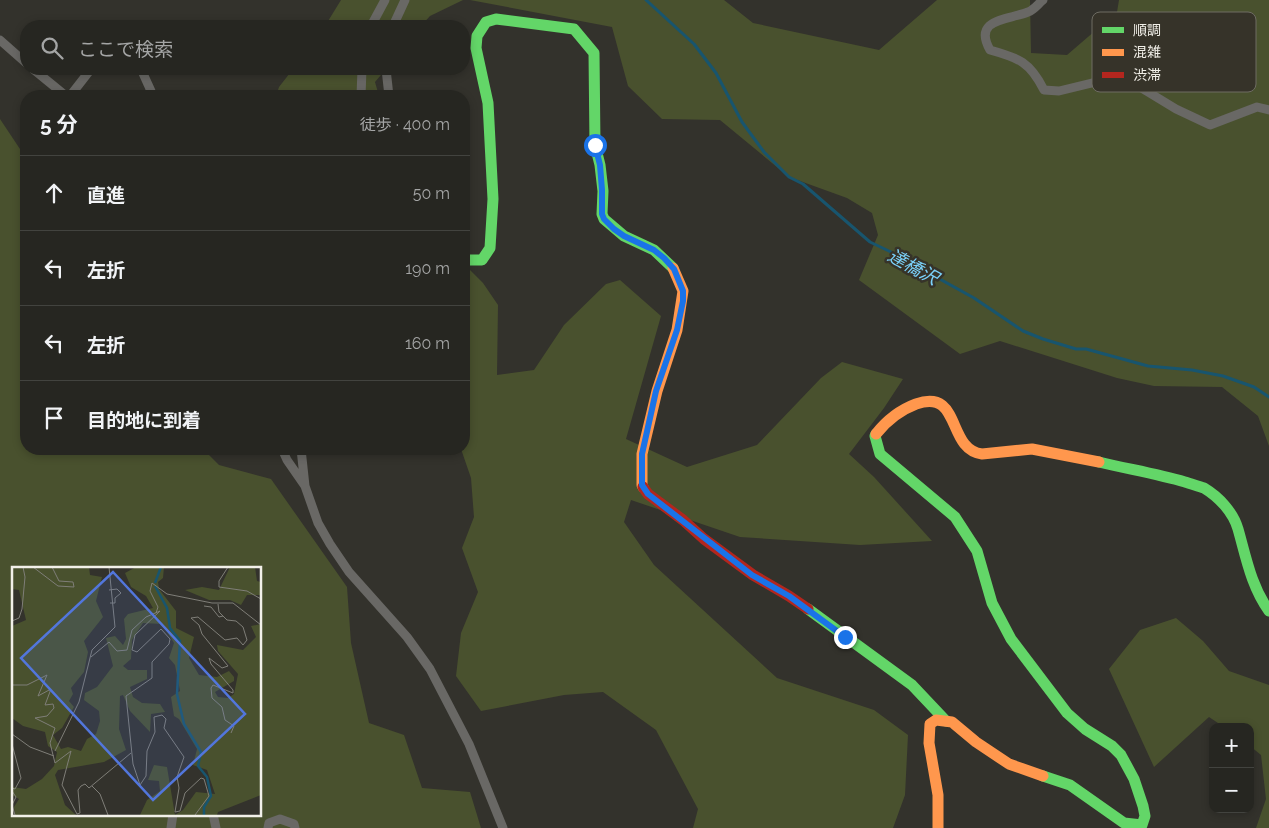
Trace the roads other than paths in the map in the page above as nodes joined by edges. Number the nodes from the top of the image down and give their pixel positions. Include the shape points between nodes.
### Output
1 (385, 0) edge
2 (405, 0) edge
3 (1043, 0) edge
4 (375, 20) edge
5 (396, 20) edge
6 (0, 40) edge
7 (20, 58) edge
8 (40, 75) edge
9 (86, 75) edge
10 (143, 75) edge
11 (362, 75) edge
12 (387, 75) edge
13 (1092, 82) edge
14 (59, 90) edge
15 (75, 90) edge
16 (150, 90) edge
17 (361, 90) edge
18 (388, 90) edge
19 (1149, 92) edge
20 (1269, 110) edge
21 (470, 260) edge
22 (285, 455) edge
23 (302, 455) edge
24 (305, 486) junction
25 (1269, 611) edge
26 (946, 721) junction
27 (268, 828) edge
28 (295, 828) edge
29 (503, 828) edge
30 (938, 828) edge

1 - 4 street
2 - 5 street
3 - 13 street via 1026,13 989,26 985,35 990,50 1022,61 1036,74 1044,90 1059,91
6 - 7 street
8 - 14 street
9 - 15 street
10 - 16 street
11 - 17 street
12 - 18 street
19 - 20 street via 1210,125 1257,107
21 - 26 street via 482,260 490,248 493,199 488,103 476,48 477,36 486,22 496,19 574,29 594,53 595,145 600,165 604,219 624,236 664,258 674,269 683,291 677,330 656,391 642,454 642,485 648,494 746,570 789,596 885,664 912,685
22 - 24 street
23 - 24 street
24 - 29 street via 318,523 349,572 407,637 430,669 469,744
25 - 26 street via 1249,572 1237,526 1220,500 1203,488 1171,478 1032,449 974,453 957,434 950,413 942,405 926,401 918,403 903,409 882,427 876,436 880,454 955,517 977,551 992,604 1011,639 1067,713 1122,756 1143,806 1145,816 1142,825 1124,823 1070,785 1009,764 952,722
26 - 30 street via 936,720 930,724 929,743 938,795
27 - 28 street via 269,823 280,819 294,824

